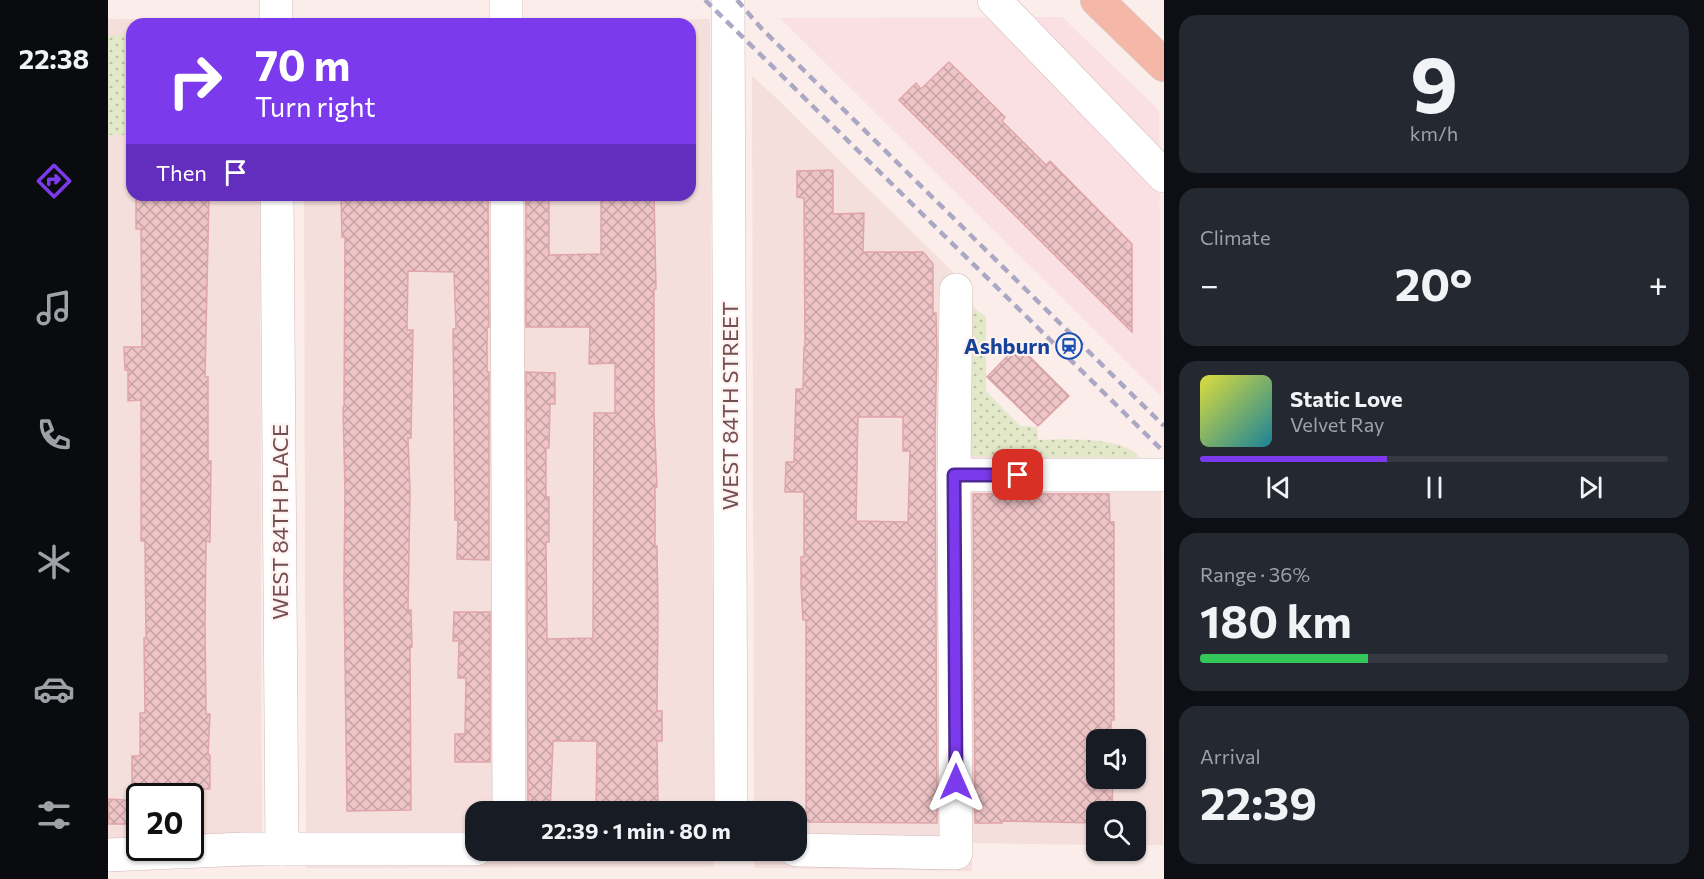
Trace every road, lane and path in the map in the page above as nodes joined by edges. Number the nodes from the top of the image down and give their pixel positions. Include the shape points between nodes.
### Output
1 (276, 0) edge
2 (506, 0) edge
3 (728, 0) edge
4 (994, 0) edge
5 (1097, 0) edge
6 (276, 18) edge
7 (506, 18) edge
8 (1164, 65) edge
9 (1164, 176) edge
10 (278, 201) edge
11 (507, 201) edge
12 (956, 290) dead end
13 (954, 475) junction
14 (1164, 476) edge
15 (509, 801) edge
16 (731, 801) edge
17 (282, 849) junction
18 (465, 849) edge
19 (807, 850) edge
20 (108, 855) edge

1 - 6 street
2 - 7 street
3 - 16 street, WEST 84TH STREET
4 - 9 street
5 - 8 main road
10 - 17 street, WEST 84TH PLACE
11 - 15 street
12 - 13 street
13 - 14 street
13 - 19 street via 956,853
17 - 18 street
17 - 20 street

